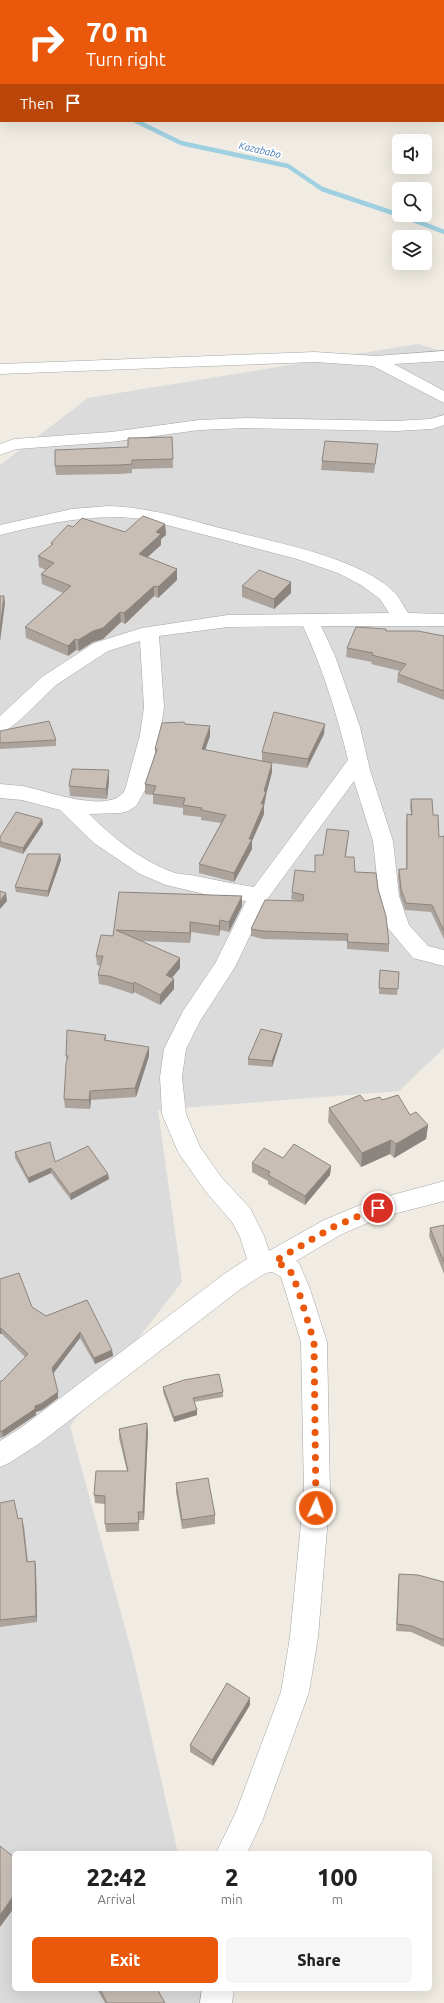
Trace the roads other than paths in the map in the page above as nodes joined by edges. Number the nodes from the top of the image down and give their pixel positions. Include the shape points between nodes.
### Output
1 (444, 356) edge
2 (376, 361) junction
3 (0, 369) edge
4 (444, 398) edge
5 (444, 420) edge
6 (0, 450) edge
7 (0, 530) edge
8 (308, 619) junction
9 (402, 619) junction
10 (444, 620) edge
11 (149, 632) junction
12 (0, 725) edge
13 (358, 760) junction
14 (0, 791) edge
15 (67, 805) junction
16 (259, 895) junction
17 (444, 958) edge
18 (444, 1191) edge
19 (268, 1262) junction
20 (0, 1455) edge
21 (232, 1851) edge
22 (218, 1991) edge
23 (216, 2003) edge

1 - 2 street
2 - 3 street via 308,358
2 - 4 street
5 - 6 street via 432,424 395,426 247,423 199,425 104,438 14,444
7 - 9 street via 58,515 124,510 145,514 303,555 344,569 367,581 387,596
8 - 9 street
8 - 11 street via 228,621
8 - 13 street via 326,656 350,727
9 - 10 street
11 - 12 street via 101,647 49,681
11 - 15 street via 154,707 150,735 135,790 129,801 120,806 94,808
13 - 16 street
13 - 17 street via 383,841 389,896 399,928 421,952
14 - 15 street via 22,793
15 - 16 street via 101,838 147,869 173,880
16 - 19 street via 224,967 191,1017 174,1049 171,1077 174,1114 190,1152 214,1185 242,1215
18 - 19 street via 378,1208 339,1224
19 - 20 street via 233,1281 31,1435
19 - 21 street via 290,1270 314,1342 316,1493 304,1638 296,1692 248,1819
22 - 23 street

